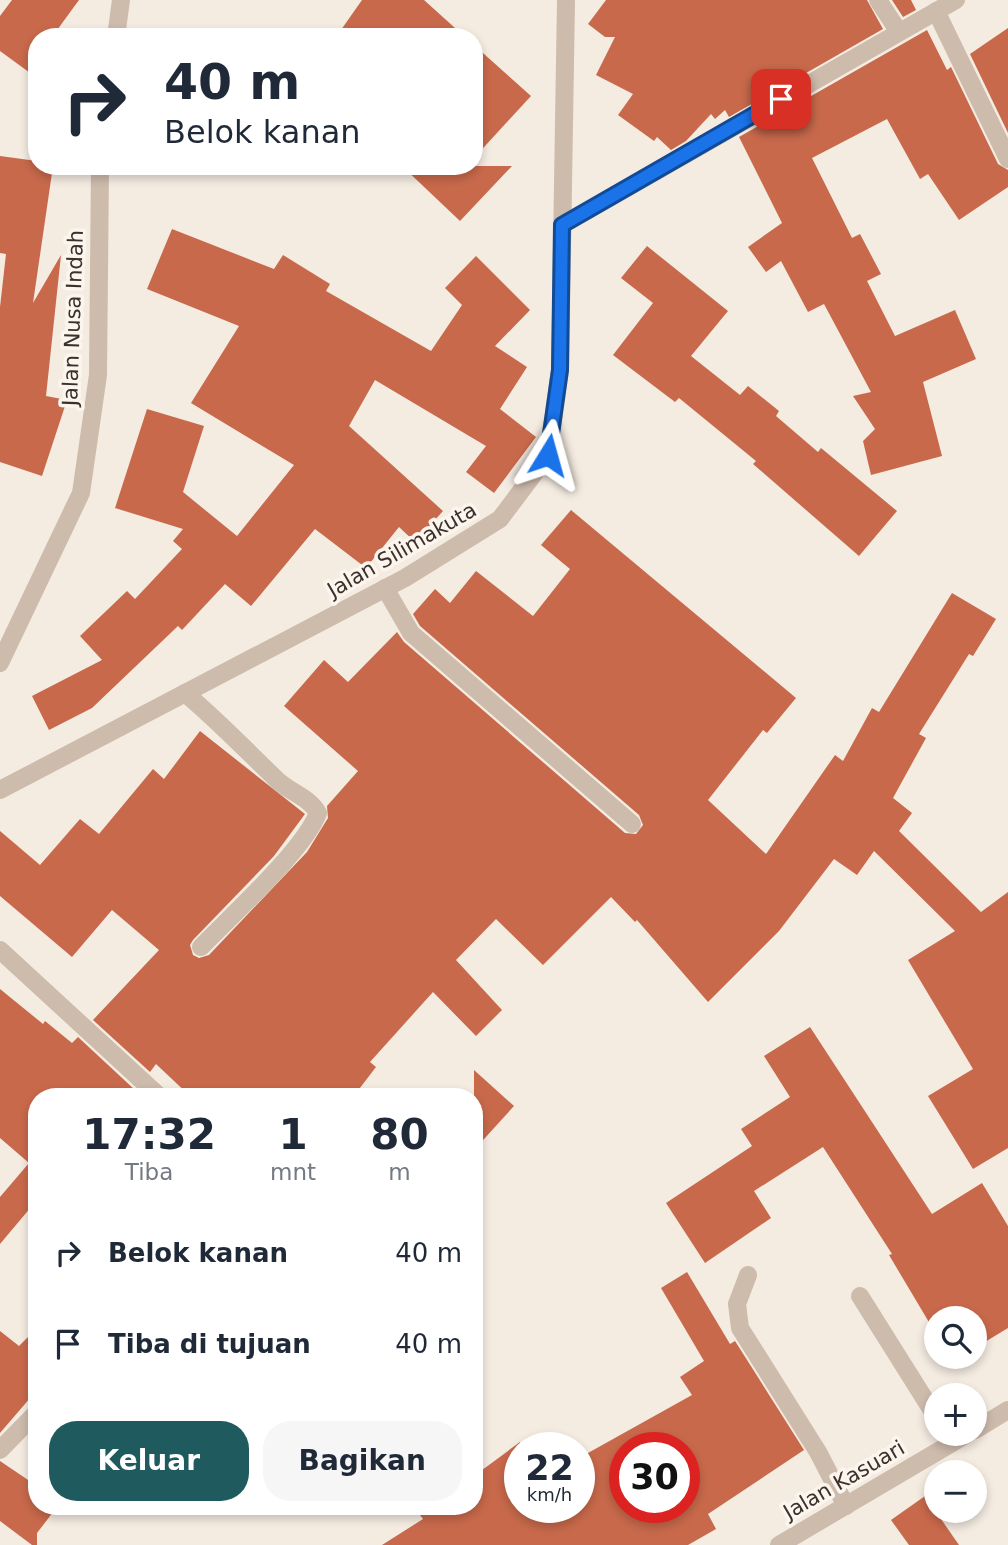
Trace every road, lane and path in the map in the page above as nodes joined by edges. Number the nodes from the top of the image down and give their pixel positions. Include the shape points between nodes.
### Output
1 (121, 0) edge
2 (566, 0) edge
3 (878, 0) edge
4 (956, 0) edge
5 (936, 11) junction
6 (117, 28) edge
7 (899, 32) junction
8 (1008, 159) edge
9 (100, 175) edge
10 (562, 225) junction
11 (385, 588) junction
12 (0, 663) edge
13 (185, 693) junction
14 (0, 790) edge
15 (632, 824) dead end
16 (201, 947) dead end
17 (0, 950) edge
18 (150, 1088) edge
19 (748, 1275) dead end
20 (860, 1296) dead end
21 (924, 1398) edge
22 (1008, 1410) edge
23 (28, 1421) edge
24 (987, 1423) edge
25 (938, 1446) edge
26 (0, 1450) edge
27 (846, 1506) junction
28 (779, 1545) edge

1 - 6 street
2 - 10 street, Jalan Silimakuta
3 - 7 street
4 - 5 street
5 - 7 street
5 - 8 street
7 - 10 street
9 - 12 street, Jalan Nusa Indah via 98,376 81,493
10 - 11 street, Jalan Silimakuta via 560,370 548,455 500,519
11 - 13 street, Jalan Silimakuta
11 - 15 street via 411,634
13 - 14 street, Jalan Silimakuta
13 - 16 street via 318,813 293,850
17 - 18 street
19 - 27 street via 737,1304 740,1328 818,1452
20 - 21 street
22 - 24 street
23 - 26 street
25 - 27 street, Jalan Kasuari
27 - 28 street, Jalan Kasuari

